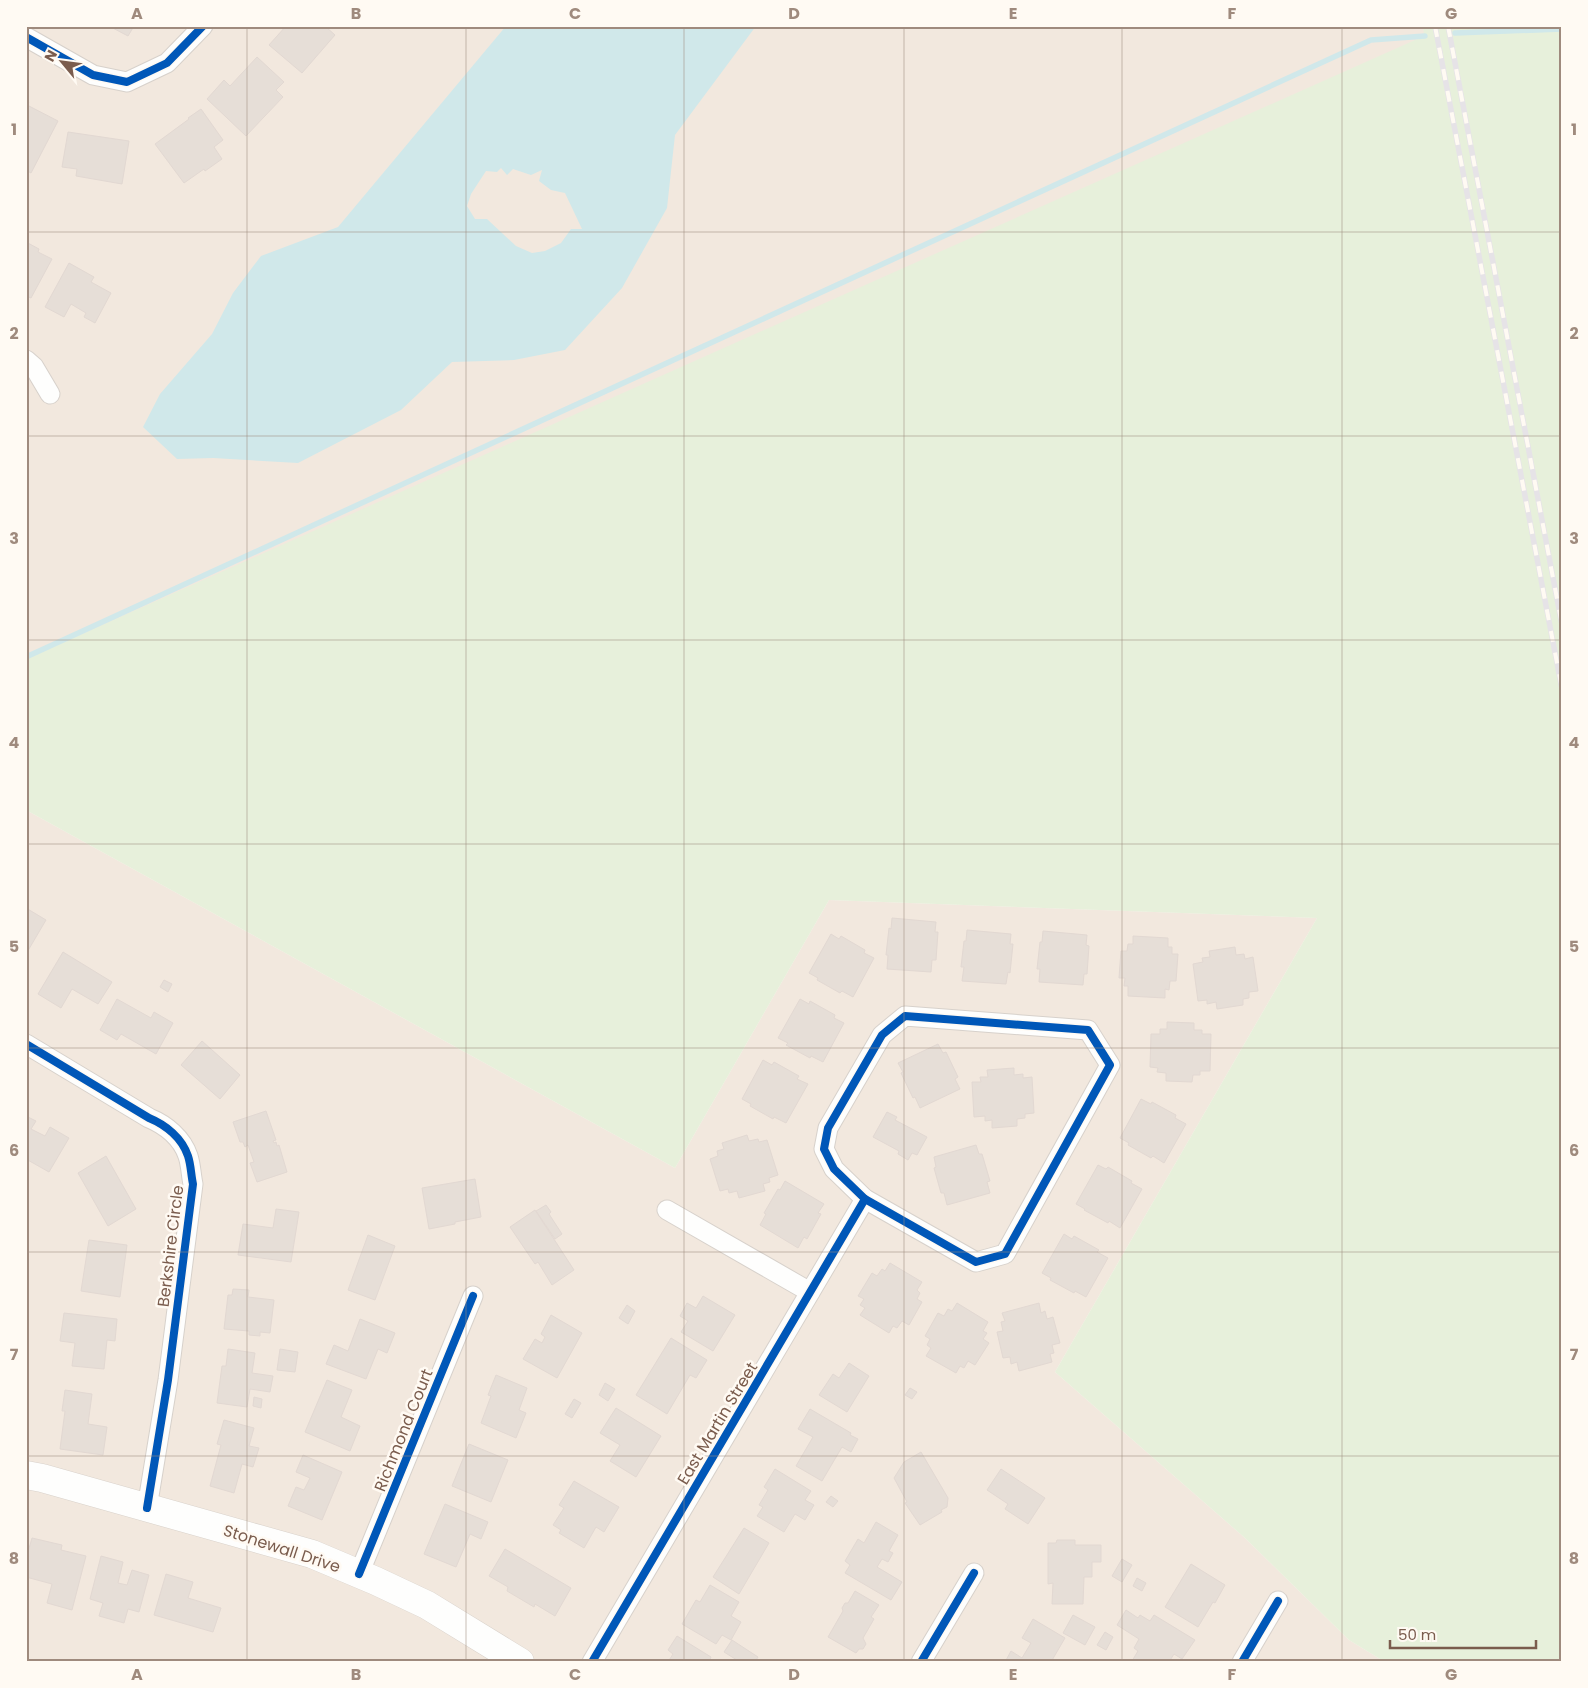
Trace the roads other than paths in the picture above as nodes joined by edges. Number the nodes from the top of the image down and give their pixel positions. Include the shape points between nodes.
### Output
1 (203, 26) edge
2 (26, 38) edge
3 (26, 360) edge
4 (50, 394) dead end
5 (26, 1044) edge
6 (865, 1199) junction
7 (667, 1210) dead end
8 (810, 1292) junction
9 (473, 1296) dead end
10 (26, 1475) edge
11 (147, 1508) junction
12 (974, 1573) dead end
13 (359, 1574) junction
14 (1278, 1601) dead end
15 (520, 1662) edge
16 (592, 1662) edge
17 (921, 1662) edge
18 (1242, 1662) edge

1 - 2 street via 167,64 127,82 94,75
3 - 4 street
5 - 11 street, Berkshire Circle via 158,1122 175,1134 188,1157 193,1184 168,1380
6 - 6 street via 976,1262 1005,1254 1110,1065 1088,1030 906,1016 882,1035 828,1128 824,1149 834,1169
6 - 8 street, East Martin Street
7 - 8 street
8 - 16 street, East Martin Street
9 - 13 street, Richmond Court
10 - 11 street, Stonewall Drive
11 - 13 street, Stonewall Drive via 312,1554
12 - 17 street
13 - 15 street, Stonewall Drive via 427,1605
14 - 18 street

